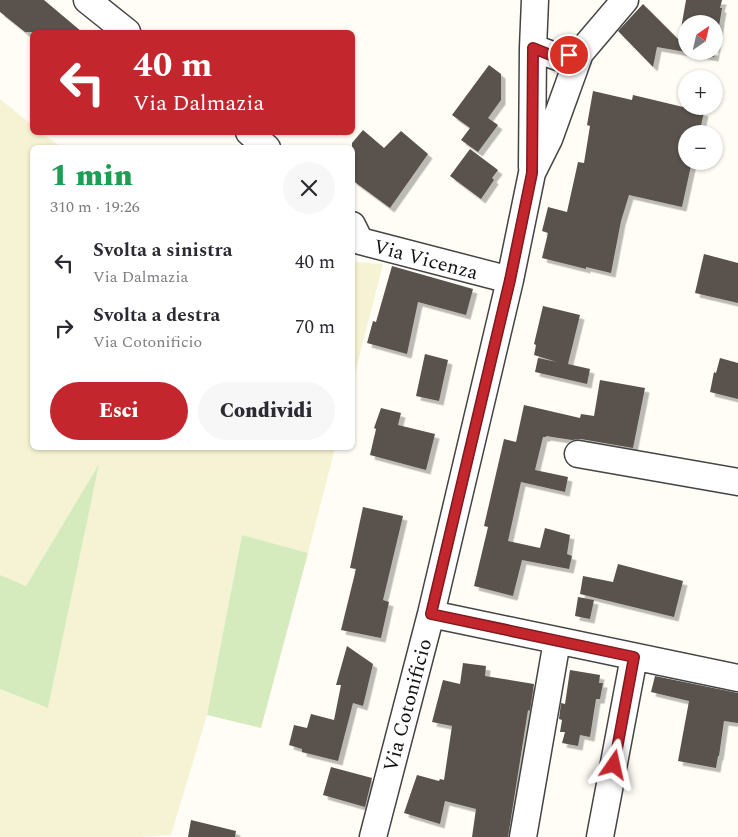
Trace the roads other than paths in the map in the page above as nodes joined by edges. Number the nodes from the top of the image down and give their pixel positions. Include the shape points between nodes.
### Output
1 (87, 0) edge
2 (535, 0) edge
3 (625, 0) edge
4 (124, 30) edge
5 (533, 48) junction
6 (580, 53) junction
7 (252, 135) edge
8 (264, 145) edge
9 (532, 173) junction
10 (355, 231) edge
11 (510, 280) junction
12 (578, 454) dead end
13 (738, 482) edge
14 (431, 614) junction
15 (557, 641) junction
16 (634, 657) junction
17 (738, 678) edge
18 (373, 837) edge
19 (523, 837) edge
20 (600, 837) edge

1 - 4 street
2 - 5 street
3 - 6 street, Via Cotonificio
5 - 6 street via 558,58
5 - 9 street
6 - 9 street, Via Cotonificio
7 - 8 street
9 - 11 street, Via Cotonificio
10 - 11 street, Via Vicenza via 360,242
11 - 14 street, Via Cotonificio
12 - 13 street
14 - 15 street
14 - 18 street, Via Cotonificio
15 - 16 street
15 - 19 street
16 - 17 street
16 - 20 street

